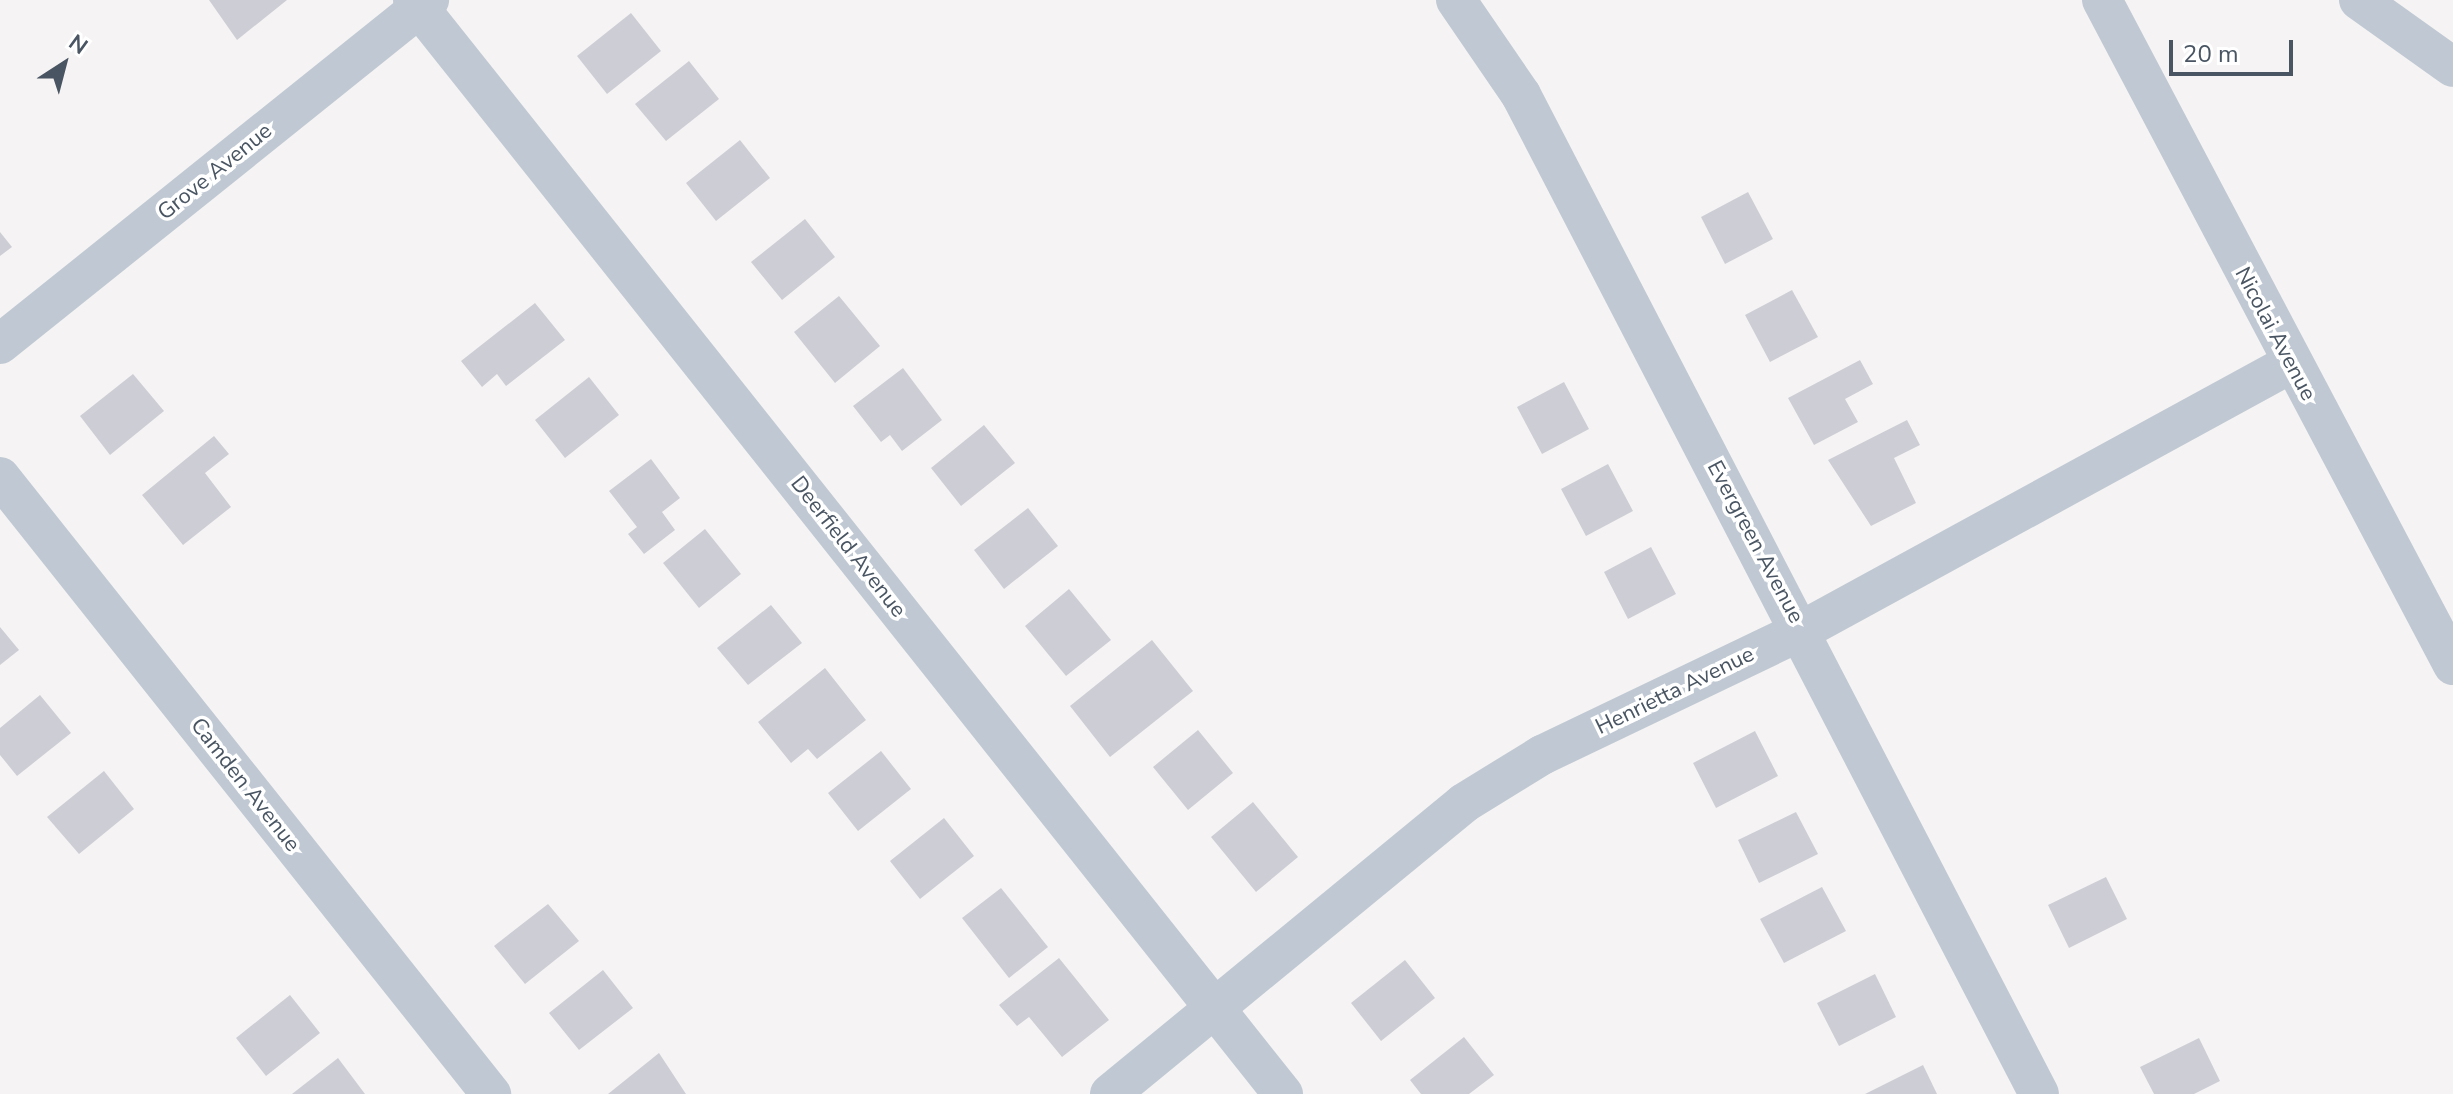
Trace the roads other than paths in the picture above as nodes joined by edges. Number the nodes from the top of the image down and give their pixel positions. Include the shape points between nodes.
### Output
1 (1456, 0) edge
2 (2102, 0) edge
3 (2359, 0) edge
4 (421, 3) edge
5 (2453, 67) edge
6 (0, 344) edge
7 (2290, 364) junction
8 (0, 477) edge
9 (1801, 631) junction
10 (2453, 665) edge
11 (1216, 1010) junction
12 (491, 1094) edge
13 (1110, 1094) edge
14 (1283, 1094) edge
15 (2039, 1094) edge

1 - 9 street, Evergreen Avenue via 1521,95
2 - 7 street, Nicolai Avenue
3 - 5 street
4 - 6 street, Grove Avenue
4 - 11 street, Deerfield Avenue
7 - 9 street, Henrietta Avenue
7 - 10 street, Nicolai Avenue
8 - 12 street, Camden Avenue
9 - 11 street, Henrietta Avenue via 1542,755 1464,803
9 - 15 street, Evergreen Avenue
11 - 13 street, Henrietta Avenue
11 - 14 street, Deerfield Avenue

